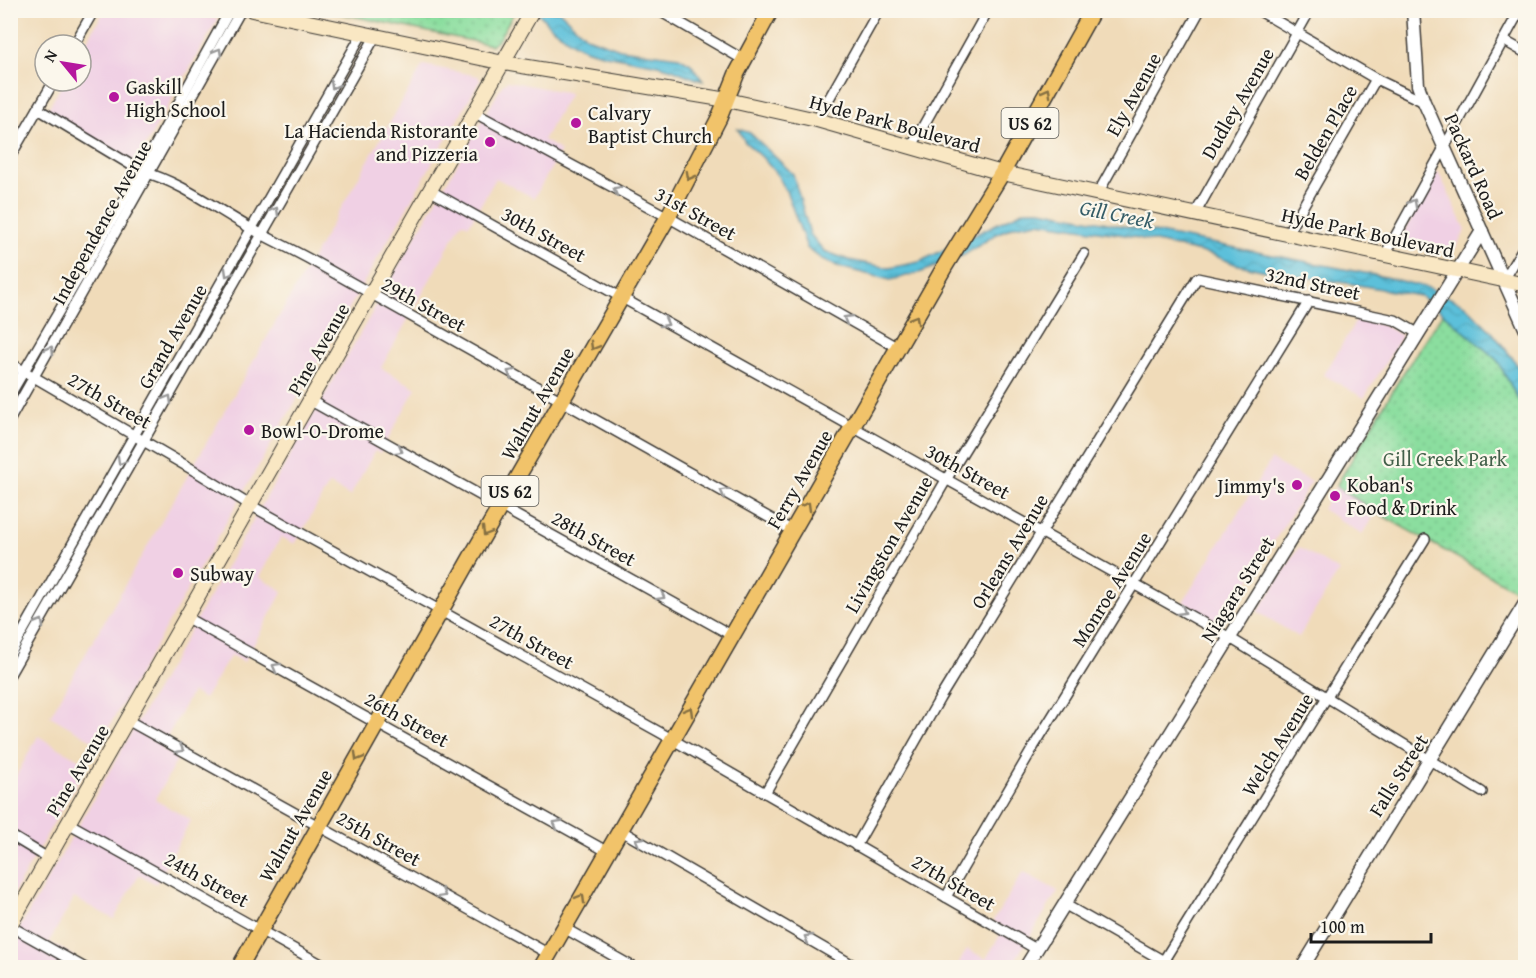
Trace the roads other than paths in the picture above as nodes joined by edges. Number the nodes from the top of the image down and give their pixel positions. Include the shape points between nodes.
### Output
1 (94, 10) edge
2 (230, 10) edge
3 (241, 10) edge
4 (252, 10) edge
5 (658, 10) edge
6 (771, 10) edge
7 (879, 10) edge
8 (988, 10) edge
9 (1093, 10) edge
10 (1200, 10) edge
11 (1258, 10) edge
12 (1310, 10) edge
13 (1413, 10) edge
14 (1520, 10) edge
15 (533, 11) edge
16 (81, 33) edge
17 (1298, 33) junction
18 (369, 35) junction
19 (1503, 40) junction
20 (1526, 53) edge
21 (744, 60) junction
22 (504, 63) junction
23 (1376, 79) junction
24 (47, 93) edge
25 (727, 100) junction
26 (1424, 102) junction
27 (38, 109) junction
28 (476, 113) junction
29 (817, 120) junction
30 (912, 146) junction
31 (1444, 146) junction
32 (10, 157) edge
33 (145, 172) junction
34 (1002, 173) junction
35 (431, 191) junction
36 (1097, 195) junction
37 (1195, 214) junction
38 (668, 218) junction
39 (253, 230) junction
40 (1482, 231) junction
41 (262, 234) junction
42 (1287, 234) junction
43 (1526, 243) edge
44 (1084, 254) dead end
45 (1384, 255) junction
46 (1458, 272) junction
47 (1197, 278) joint
48 (1504, 280) junction
49 (1526, 285) edge
50 (372, 295) junction
51 (621, 299) junction
52 (1309, 301) junction
53 (1526, 330) edge
54 (1419, 334) junction
55 (898, 348) junction
56 (10, 363) edge
57 (24, 371) junction
58 (34, 377) junction
59 (10, 395) edge
60 (311, 401) junction
61 (562, 402) junction
62 (10, 419) edge
63 (852, 427) junction
64 (140, 439) junction
65 (946, 480) junction
66 (250, 506) junction
67 (501, 507) junction
68 (793, 531) junction
69 (1041, 532) junction
70 (1425, 539) dead end
71 (1135, 584) junction
72 (1526, 602) edge
73 (441, 612) junction
74 (187, 618) junction
75 (733, 636) junction
76 (1230, 638) junction
77 (10, 654) edge
78 (10, 674) edge
79 (1327, 696) junction
80 (129, 721) junction
81 (378, 723) junction
82 (672, 740) junction
83 (1430, 760) junction
84 (1482, 792) dead end
85 (765, 793) junction
86 (68, 823) junction
87 (319, 825) junction
88 (620, 830) junction
89 (10, 835) edge
90 (856, 846) junction
91 (608, 852) junction
92 (48, 858) junction
93 (946, 897) junction
94 (1064, 904) junction
95 (10, 926) edge
96 (564, 928) junction
97 (260, 929) junction
98 (1036, 949) junction
99 (545, 961) edge
100 (1162, 964) edge
101 (85, 968) edge
102 (239, 968) edge
103 (328, 968) edge
104 (635, 968) edge
105 (858, 968) edge
106 (1025, 968) edge
107 (1176, 968) edge
108 (1302, 968) edge

1 - 16 street
2 - 33 street, Independence Avenue
33 -> 3 street, Independence Avenue
4 - 18 main road, Hyde Park Boulevard
5 - 21 street
6 - 21 main road, Walnut Avenue / US 62
7 - 29 street
8 - 30 street
34 -> 9 main road, Ferry Avenue / US 62
10 - 36 street, Ely Avenue
11 - 17 street
12 - 17 street, Dudley Avenue
13 - 26 street, Packard Road
14 - 19 street
15 - 22 main road, Pine Avenue
17 - 23 street
17 - 37 street, Dudley Avenue
18 - 22 main road, Hyde Park Boulevard
18 -> 39 street, Grand Avenue
41 -> 18 street
19 - 20 street
19 - 31 street
21 - 25 main road, Walnut Avenue / US 62
22 - 25 main road, Hyde Park Boulevard
22 - 28 main road, Pine Avenue
23 - 26 street
23 - 42 street, Belden Place
24 - 27 street
25 - 29 main road, Hyde Park Boulevard
25 -> 38 main road, Walnut Avenue / US 62
26 - 31 street, Packard Road
27 - 32 street
27 - 33 street, 29th Street
28 - 35 main road, Pine Avenue
38 -> 28 street, 31st Street
29 - 30 main road, Hyde Park Boulevard
30 - 34 main road, Hyde Park Boulevard
31 - 40 street, Packard Road
45 -> 31 street
33 - 39 street, 29th Street
33 - 57 street, Independence Avenue
58 -> 33 street, Independence Avenue
34 - 36 main road, Hyde Park Boulevard
55 -> 34 main road, Ferry Avenue / US 62
35 - 50 main road, Pine Avenue
35 - 51 street, 30th Street
36 - 37 main road, Hyde Park Boulevard
37 - 42 main road, Hyde Park Boulevard
38 - 51 main road, Walnut Avenue / US 62
55 -> 38 street, 31st Street
39 - 41 street, 29th Street
39 -> 64 street, Grand Avenue
40 - 46 street, Niagara Street
40 - 48 street, Packard Road
41 - 50 street, 29th Street
64 -> 41 street
42 - 45 main road, Hyde Park Boulevard
43 - 48 street
44 - 65 street, Livingston Avenue
45 - 46 main road, Hyde Park Boulevard
46 - 48 main road, Hyde Park Boulevard
46 - 54 street, Niagara Street
47 - 52 street, 32nd Street
47 - 69 street, Orleans Avenue
48 - 49 main road, Hyde Park Boulevard
48 - 53 street, Packard Road
50 - 60 main road, Pine Avenue
61 -> 50 street, 29th Street
51 -> 61 main road, Walnut Avenue / US 62
51 -> 63 street, 30th Street
52 - 54 street, 32nd Street via 1395,320
52 - 71 street, Monroe Avenue
54 - 76 street, Niagara Street
55 - 63 main road, Ferry Avenue / US 62
56 - 57 street, 27th Street
57 - 58 street, 27th Street
57 - 59 street, Independence Avenue
58 - 62 street, Independence Avenue
58 - 64 street, 27th Street
60 - 66 main road, Pine Avenue
60 -> 67 street, 28th Street
61 - 67 main road, Walnut Avenue / US 62
68 -> 61 street, 29th Street
63 - 65 street, 30th Street
68 -> 63 main road, Ferry Avenue / US 62
64 - 66 street, 27th Street
64 -> 77 street, Grand Avenue
78 -> 64 street
65 - 69 street, 30th Street
65 - 85 street, Livingston Avenue
66 - 73 street, 27th Street
66 - 74 main road, Pine Avenue
67 -> 73 main road, Walnut Avenue / US 62
67 -> 75 street, 28th Street
68 - 75 main road, Ferry Avenue / US 62
69 - 71 street, 30th Street
69 - 90 street, Orleans Avenue
70 - 79 street, Welch Avenue
71 -> 76 street, 30th Street
71 - 93 street, Monroe Avenue
72 - 83 street, Falls Street
73 - 81 main road, Walnut Avenue / US 62
73 - 82 street, 27th Street
74 - 80 main road, Pine Avenue
81 -> 74 street, 26th Street
82 -> 75 main road, Ferry Avenue / US 62
76 - 79 street, 30th Street
76 - 94 street, Niagara Street
79 - 83 street, 30th Street
79 - 100 street, Welch Avenue
80 - 86 main road, Pine Avenue
80 -> 87 street, 25th Street
81 -> 87 main road, Walnut Avenue / US 62
91 -> 81 street, 26th Street
82 - 85 street, 27th Street
82 - 88 main road, Ferry Avenue / US 62
83 - 84 street, 30th Street
83 - 108 street, Falls Street
85 - 90 street, 27th Street
86 - 92 main road, Pine Avenue
86 - 97 street, 24th Street
87 - 97 main road, Walnut Avenue / US 62
87 -> 99 street, 25th Street
88 - 91 main road, Ferry Avenue / US 62
105 -> 88 street
89 - 92 street
90 - 93 street, 27th Street
96 -> 91 main road, Ferry Avenue / US 62
92 - 95 main road, Pine Avenue
93 - 98 street, 27th Street
94 - 98 street, Niagara Street
94 - 100 street
95 - 101 street
96 - 99 main road, Ferry Avenue / US 62
96 - 104 street
97 - 102 main road, Walnut Avenue / US 62
97 - 103 street, 24th Street
98 - 106 street, Niagara Street
100 - 107 street

